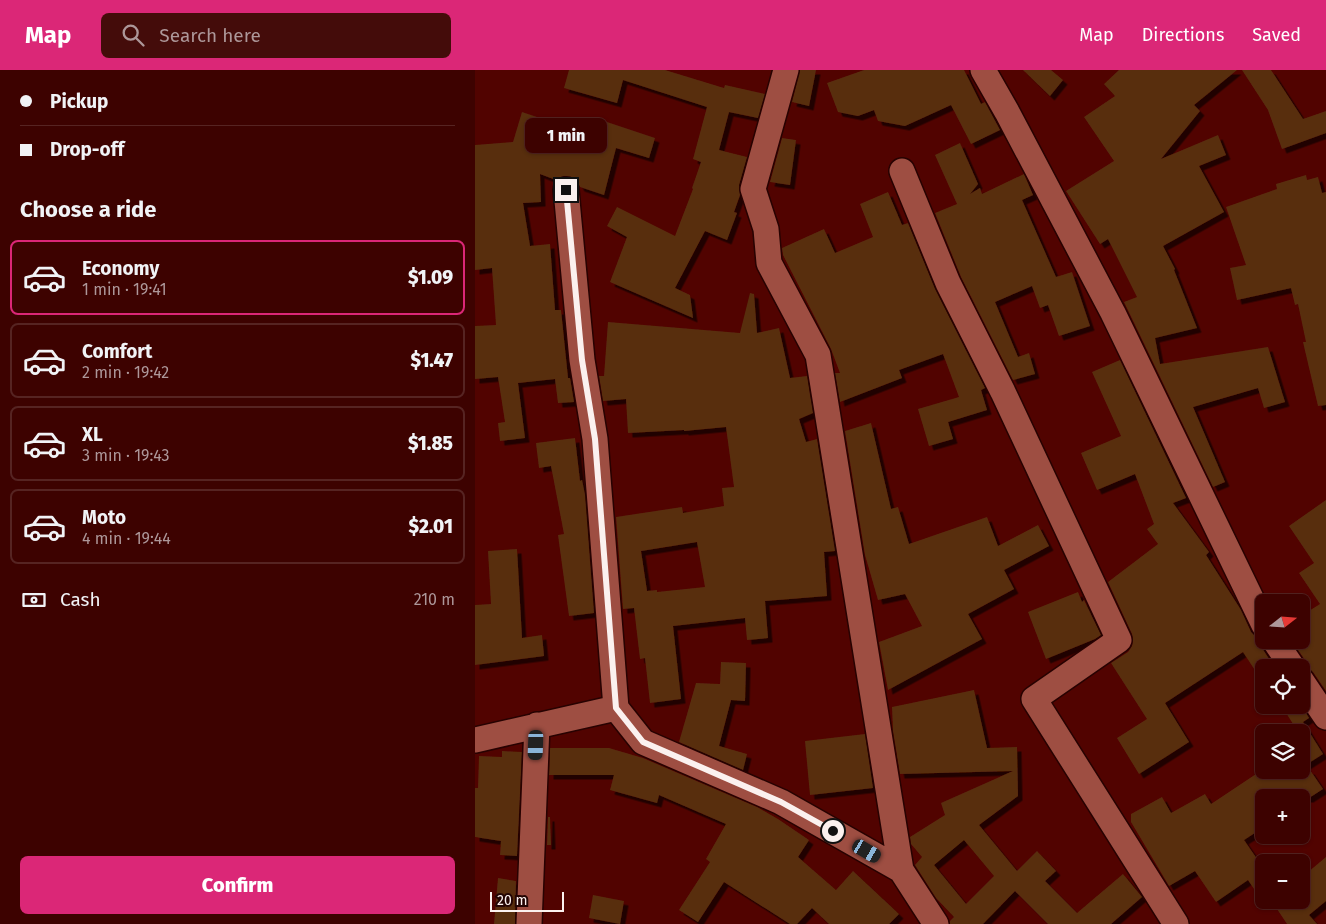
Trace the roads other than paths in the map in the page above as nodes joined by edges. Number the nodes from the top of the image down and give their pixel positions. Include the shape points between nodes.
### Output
1 (786, 70) edge
2 (983, 70) edge
3 (903, 171) dead end
4 (566, 190) dead end
5 (1255, 606) edge
6 (1310, 693) edge
7 (616, 708) junction
8 (1326, 716) edge
9 (537, 725) junction
10 (475, 740) edge
11 (901, 870) junction
12 (529, 924) edge
13 (936, 924) edge
14 (1176, 924) edge

1 - 11 street via 753,189 766,229 769,263 818,355
2 - 5 street via 1113,313
3 - 14 street via 948,283 1003,392 1119,640 1034,699
4 - 7 street via 582,360 595,439
6 - 8 street
7 - 9 street
7 - 11 street via 643,742 781,802
9 - 10 street
9 - 12 street
11 - 13 street

